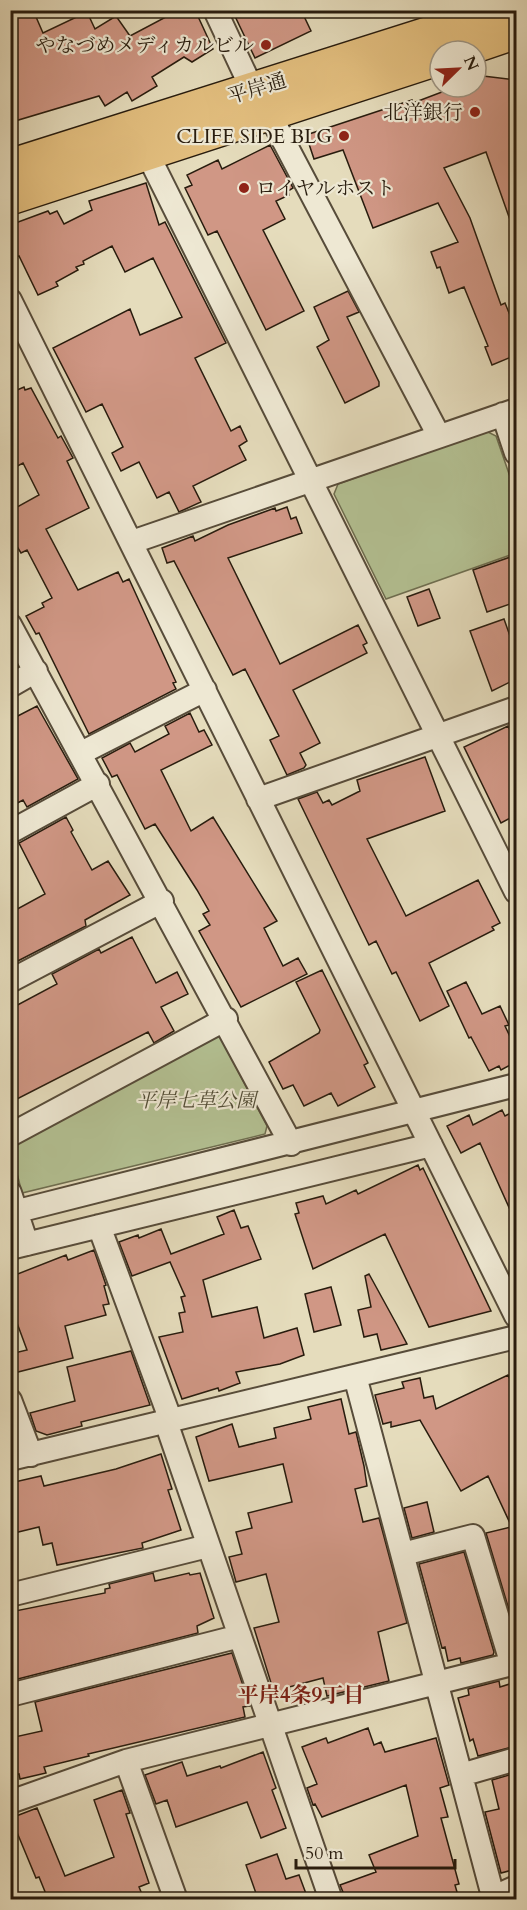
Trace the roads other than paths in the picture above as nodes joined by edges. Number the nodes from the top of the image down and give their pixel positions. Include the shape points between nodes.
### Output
1 (215, 10) edge
2 (503, 10) edge
3 (516, 32) edge
4 (488, 42) edge
5 (428, 61) edge
6 (261, 102) junction
7 (148, 155) junction
8 (10, 166) edge
9 (10, 198) edge
10 (10, 300) edge
11 (510, 412) edge
12 (439, 436) junction
13 (516, 453) edge
14 (311, 481) junction
15 (132, 542) junction
16 (10, 624) edge
17 (36, 671) junction
18 (10, 686) edge
19 (205, 690) junction
20 (516, 708) edge
21 (438, 736) junction
22 (81, 753) junction
23 (98, 784) junction
24 (258, 800) junction
25 (10, 832) edge
26 (516, 892) edge
27 (162, 901) junction
28 (10, 981) edge
29 (226, 1019) junction
30 (516, 1085) edge
31 (415, 1112) junction
32 (10, 1135) edge
33 (291, 1143) junction
34 (431, 1145) junction
35 (12, 1206) edge
36 (99, 1226) junction
37 (19, 1246) edge
38 (516, 1316) edge
39 (516, 1337) edge
40 (355, 1376) junction
41 (10, 1400) edge
42 (169, 1422) junction
43 (21, 1457) edge
44 (208, 1546) junction
45 (403, 1554) junction
46 (10, 1595) edge
47 (240, 1636) junction
48 (514, 1664) edge
49 (436, 1685) junction
50 (10, 1695) edge
51 (270, 1726) junction
52 (516, 1759) edge
53 (126, 1761) junction
54 (461, 1775) junction
55 (10, 1802) edge
56 (516, 1887) edge
57 (494, 1898) edge
58 (176, 1899) edge
59 (331, 1899) edge

1 - 6 street
2 - 6 highway, 平岸通
3 - 4 highway
5 - 6 highway, 平岸通
6 - 7 highway, 平岸通
6 - 8 highway, 平岸通
6 - 12 street
7 - 9 highway, 平岸通
7 - 14 street
10 - 15 street
11 - 12 street
11 - 13 street
12 - 14 street
14 - 15 street
14 - 21 street
15 - 19 street
16 - 17 street
17 - 18 street
17 - 22 street
19 - 22 street
19 - 24 street
20 - 21 street
21 - 24 street
21 - 26 street
22 - 23 street
23 - 25 street
23 - 27 street
24 - 31 street
27 - 28 street
27 - 29 street
29 - 32 street
29 - 33 street
30 - 31 street
31 - 33 street
31 - 34 street
33 - 35 street
34 - 36 street
34 - 38 street
35 - 37 street
36 - 37 street
36 - 42 street
39 - 40 street
40 - 42 street
40 - 45 street
41 - 43 street
42 - 43 street
42 - 44 street
44 - 46 street
44 - 47 street
45 - 48 street via 473,1536
45 - 49 street
47 - 50 street
47 - 51 street
48 - 49 street
49 - 51 street
49 - 54 street
51 - 53 street
51 - 59 street
52 - 54 street
53 - 55 street
53 - 58 street
54 - 57 street
56 - 57 street

